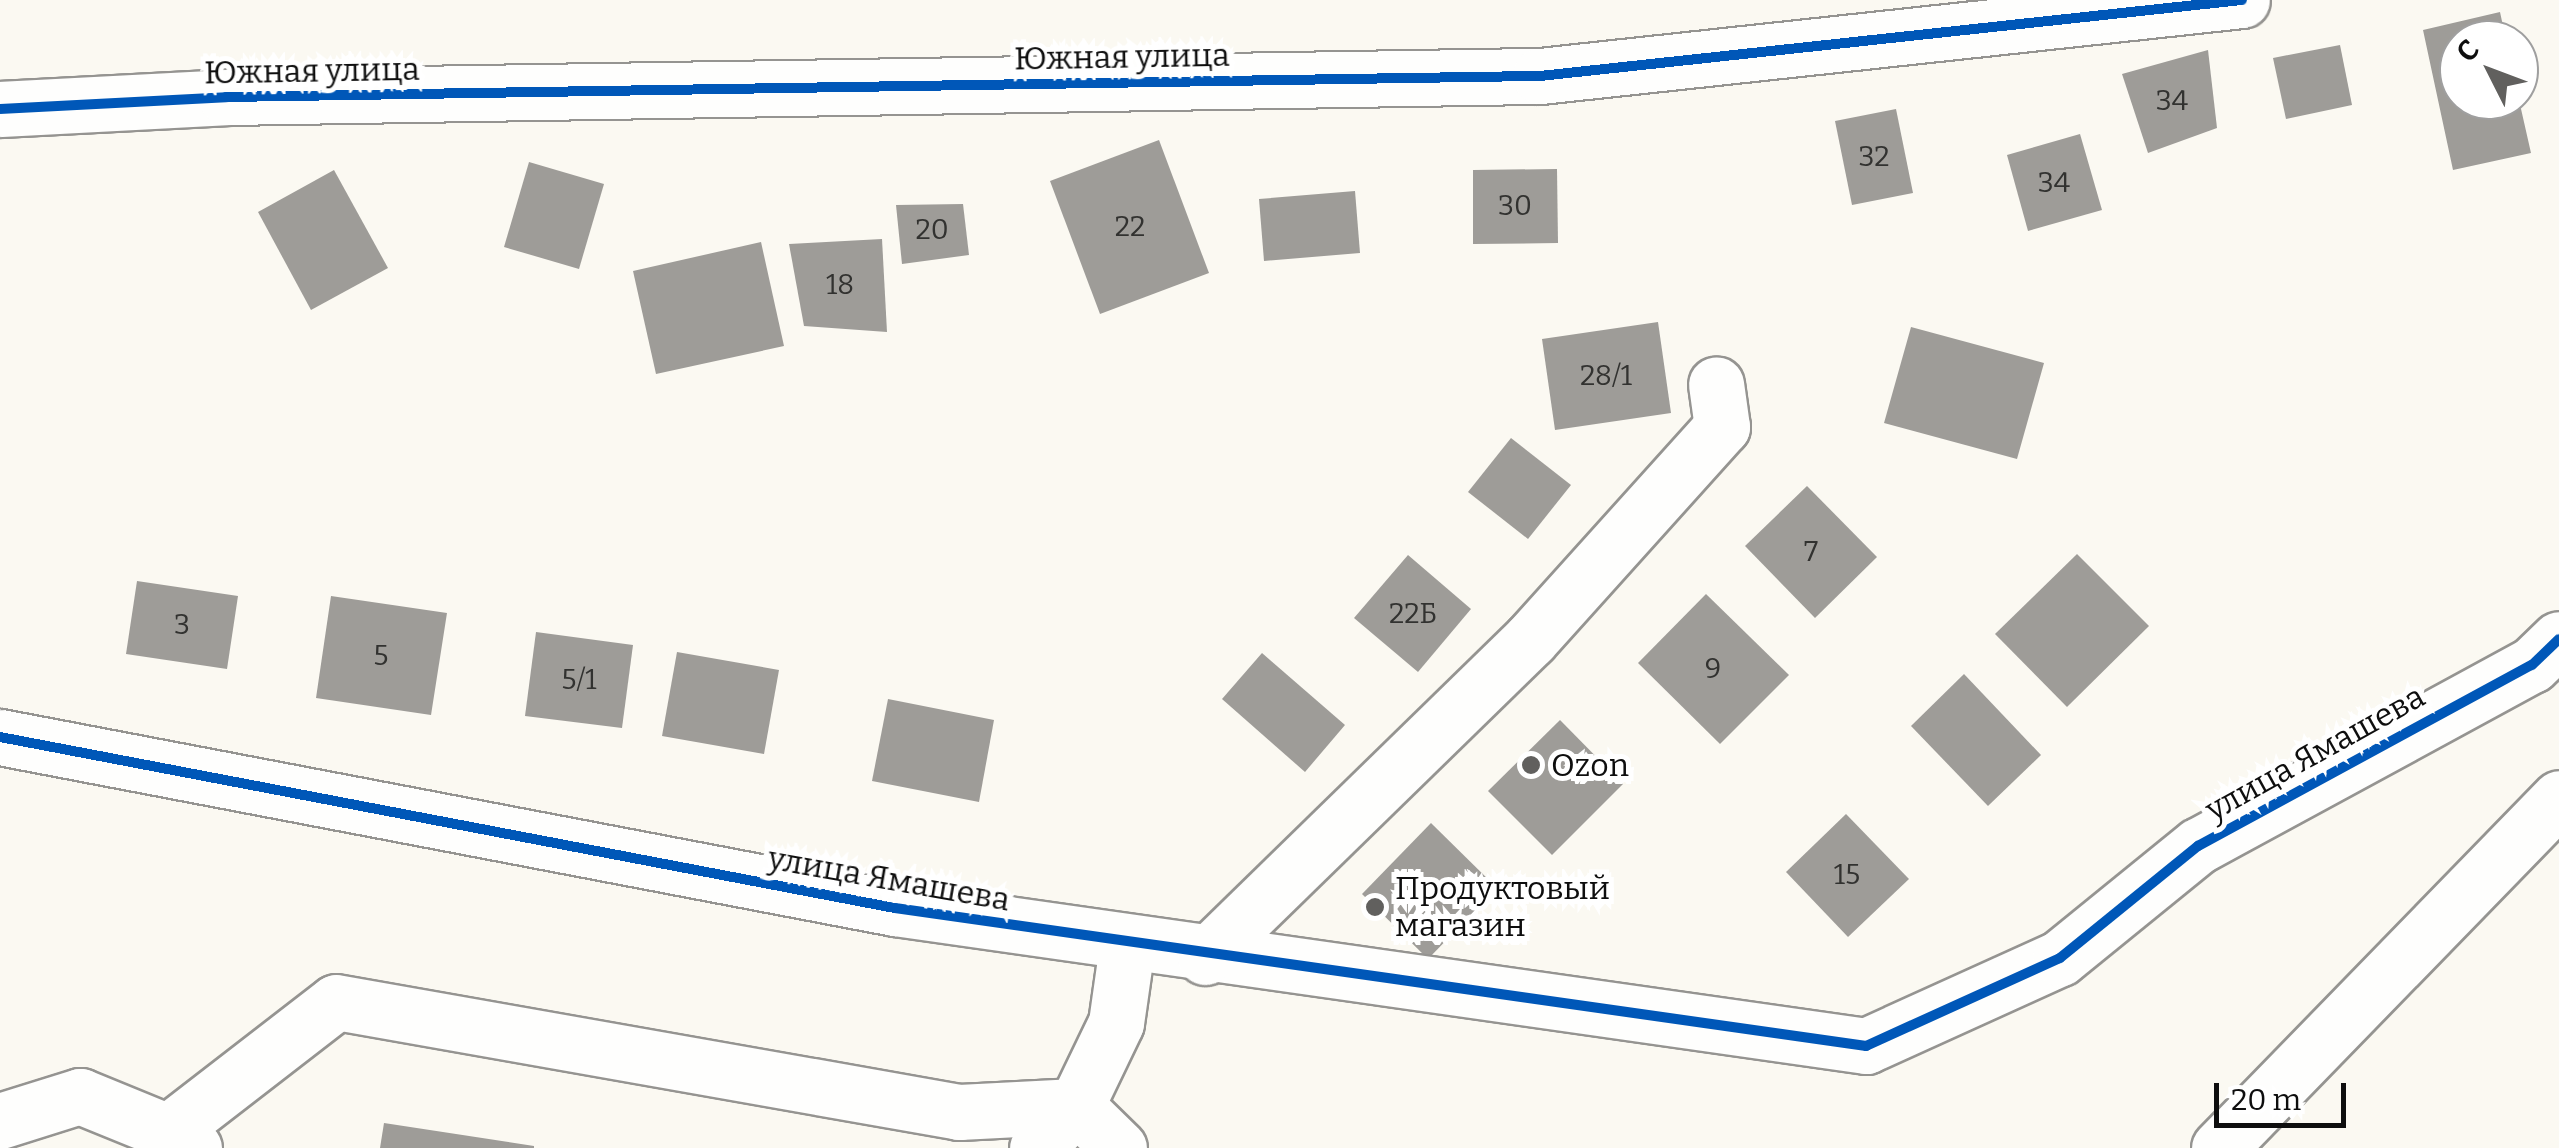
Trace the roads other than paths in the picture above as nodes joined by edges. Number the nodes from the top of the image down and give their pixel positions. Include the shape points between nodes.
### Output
1 (2242, 0) edge
2 (0, 109) edge
3 (1716, 384) dead end
4 (2559, 640) edge
5 (0, 737) edge
6 (2559, 798) edge
7 (2536, 846) edge
8 (1127, 946) junction
9 (1205, 957) junction
10 (1076, 1106) junction
11 (0, 1121) edge
12 (177, 1143) edge
13 (1037, 1148) edge
14 (1119, 1148) edge
15 (2219, 1148) edge

1 - 2 street, Южная улица via 1540,76 226,97
3 - 9 street via 1722,428 1530,640
4 - 9 street, улица Ямашева via 2532,665 2198,846 2060,958 1866,1046
5 - 8 street, улица Ямашева
6 - 7 street
7 - 15 street
8 - 9 street, улица Ямашева
8 - 10 street via 1116,1024
10 - 12 street via 959,1112 336,1002
10 - 13 street
10 - 14 street
11 - 12 street via 80,1096

